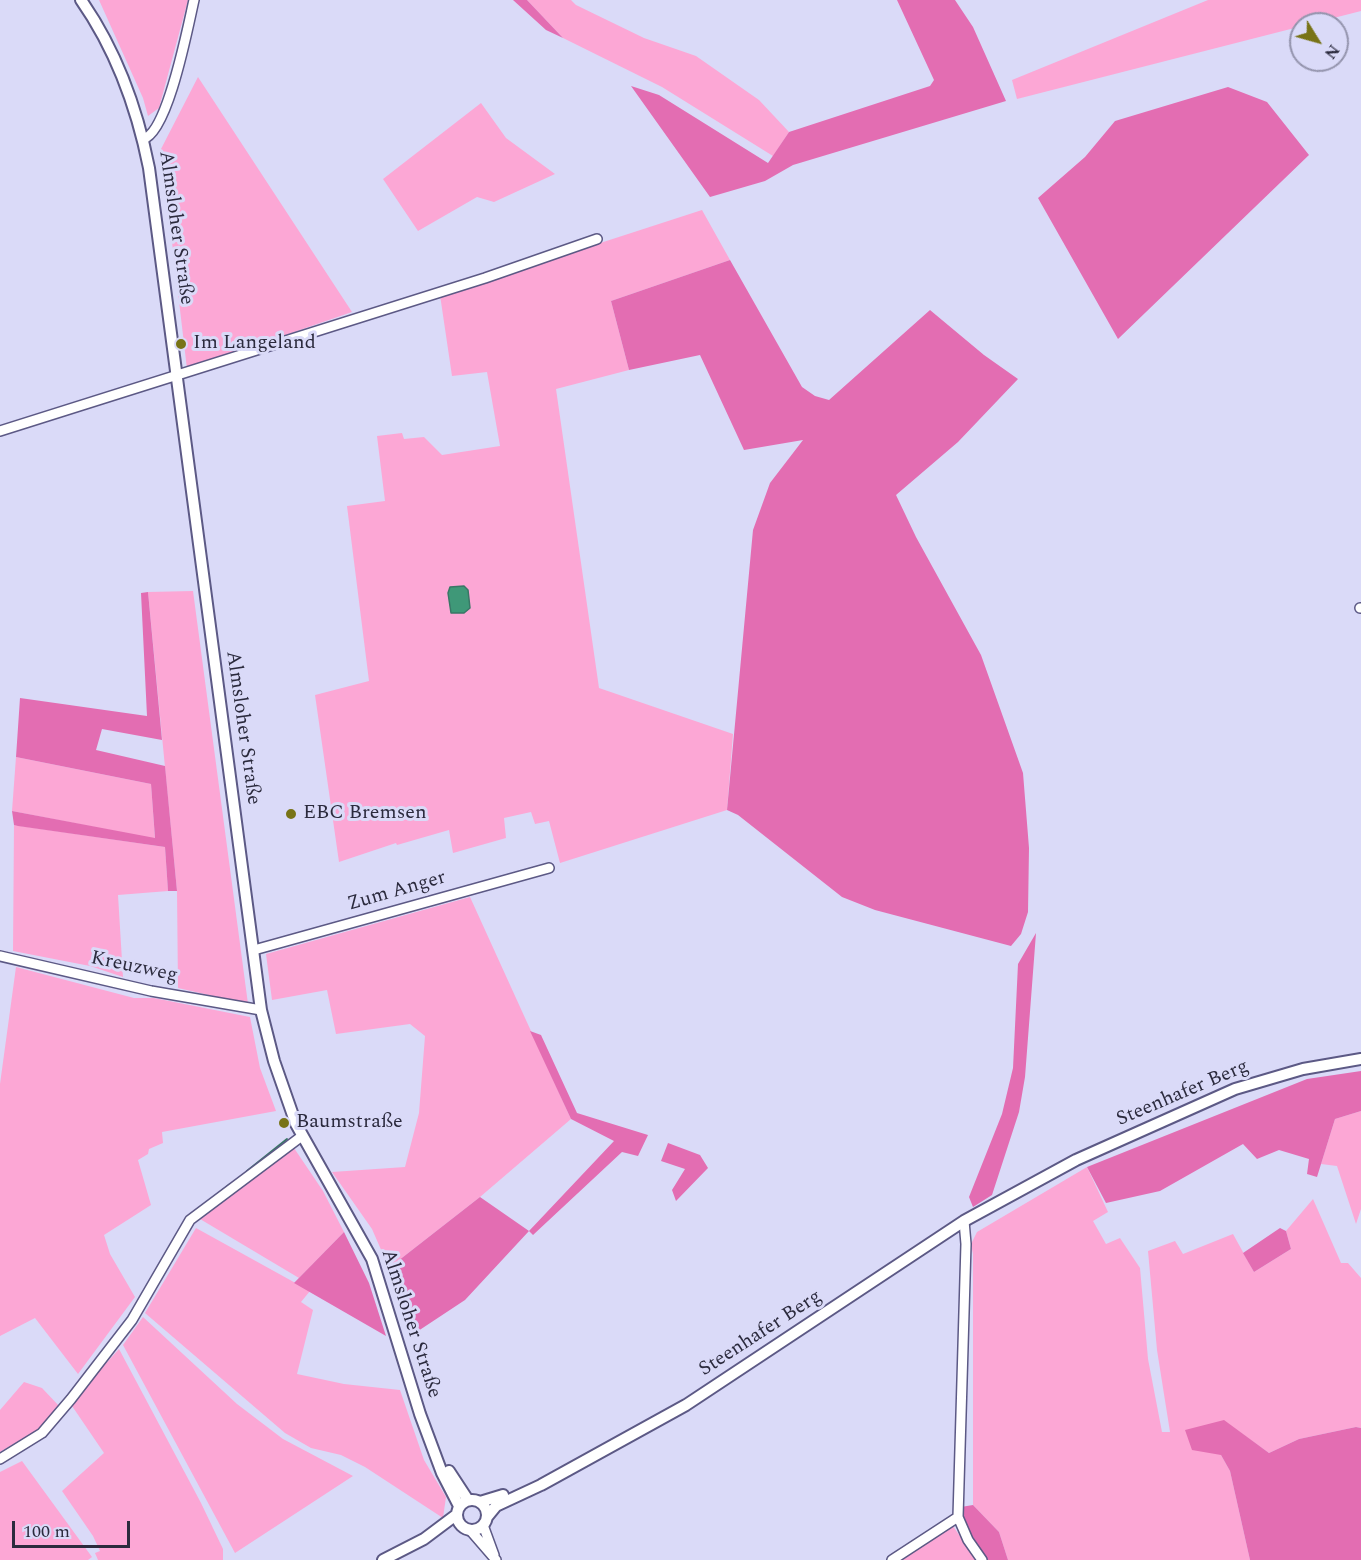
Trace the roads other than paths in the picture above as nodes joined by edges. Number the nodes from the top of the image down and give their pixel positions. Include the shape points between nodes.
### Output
1 (81, 0) edge
2 (195, 0) edge
3 (143, 139) junction
4 (597, 239) dead end
5 (177, 376) junction
6 (0, 431) edge
7 (549, 868) dead end
8 (254, 950) junction
9 (0, 956) edge
10 (261, 1010) junction
11 (1361, 1059) edge
12 (302, 1136) junction
13 (964, 1221) junction
14 (0, 1460) edge
15 (573, 1467) junction
16 (466, 1506) junction
17 (958, 1517) junction
18 (485, 1521) junction
19 (466, 1529) junction
20 (424, 1539) junction
21 (383, 1560) edge
22 (892, 1560) edge
23 (982, 1560) edge

1 - 3 street, Almsloher Straße via 123,76
2 - 3 street via 167,104 159,123
3 - 5 street, Almsloher Straße
4 - 5 street
5 - 6 street
5 - 8 street, Almsloher Straße
7 - 8 street, Zum Anger
8 - 10 street, Almsloher Straße
9 - 10 street, Kreuzweg via 151,991
10 - 12 street, Almsloher Straße via 288,1105
11 - 13 street, Steenhafer Berg via 1303,1069 1235,1089 1076,1160
12 - 14 street via 190,1220 132,1320 71,1399 42,1433
12 - 16 street, Almsloher Straße via 372,1259 417,1404
13 - 15 street, Steenhafer Berg via 686,1405
13 - 17 street
15 - 16 street, Steenhafer Berg via 493,1500
15 - 18 street, Steenhafer Berg via 496,1506
16 - 18 street via 484,1506
16 - 19 street
16 - 20 street
17 - 22 street
17 - 23 street
18 - 19 street, Steenhafer Berg
18 - 19 street via 496,1560
19 - 20 street, Steenhafer Berg
20 - 21 street

